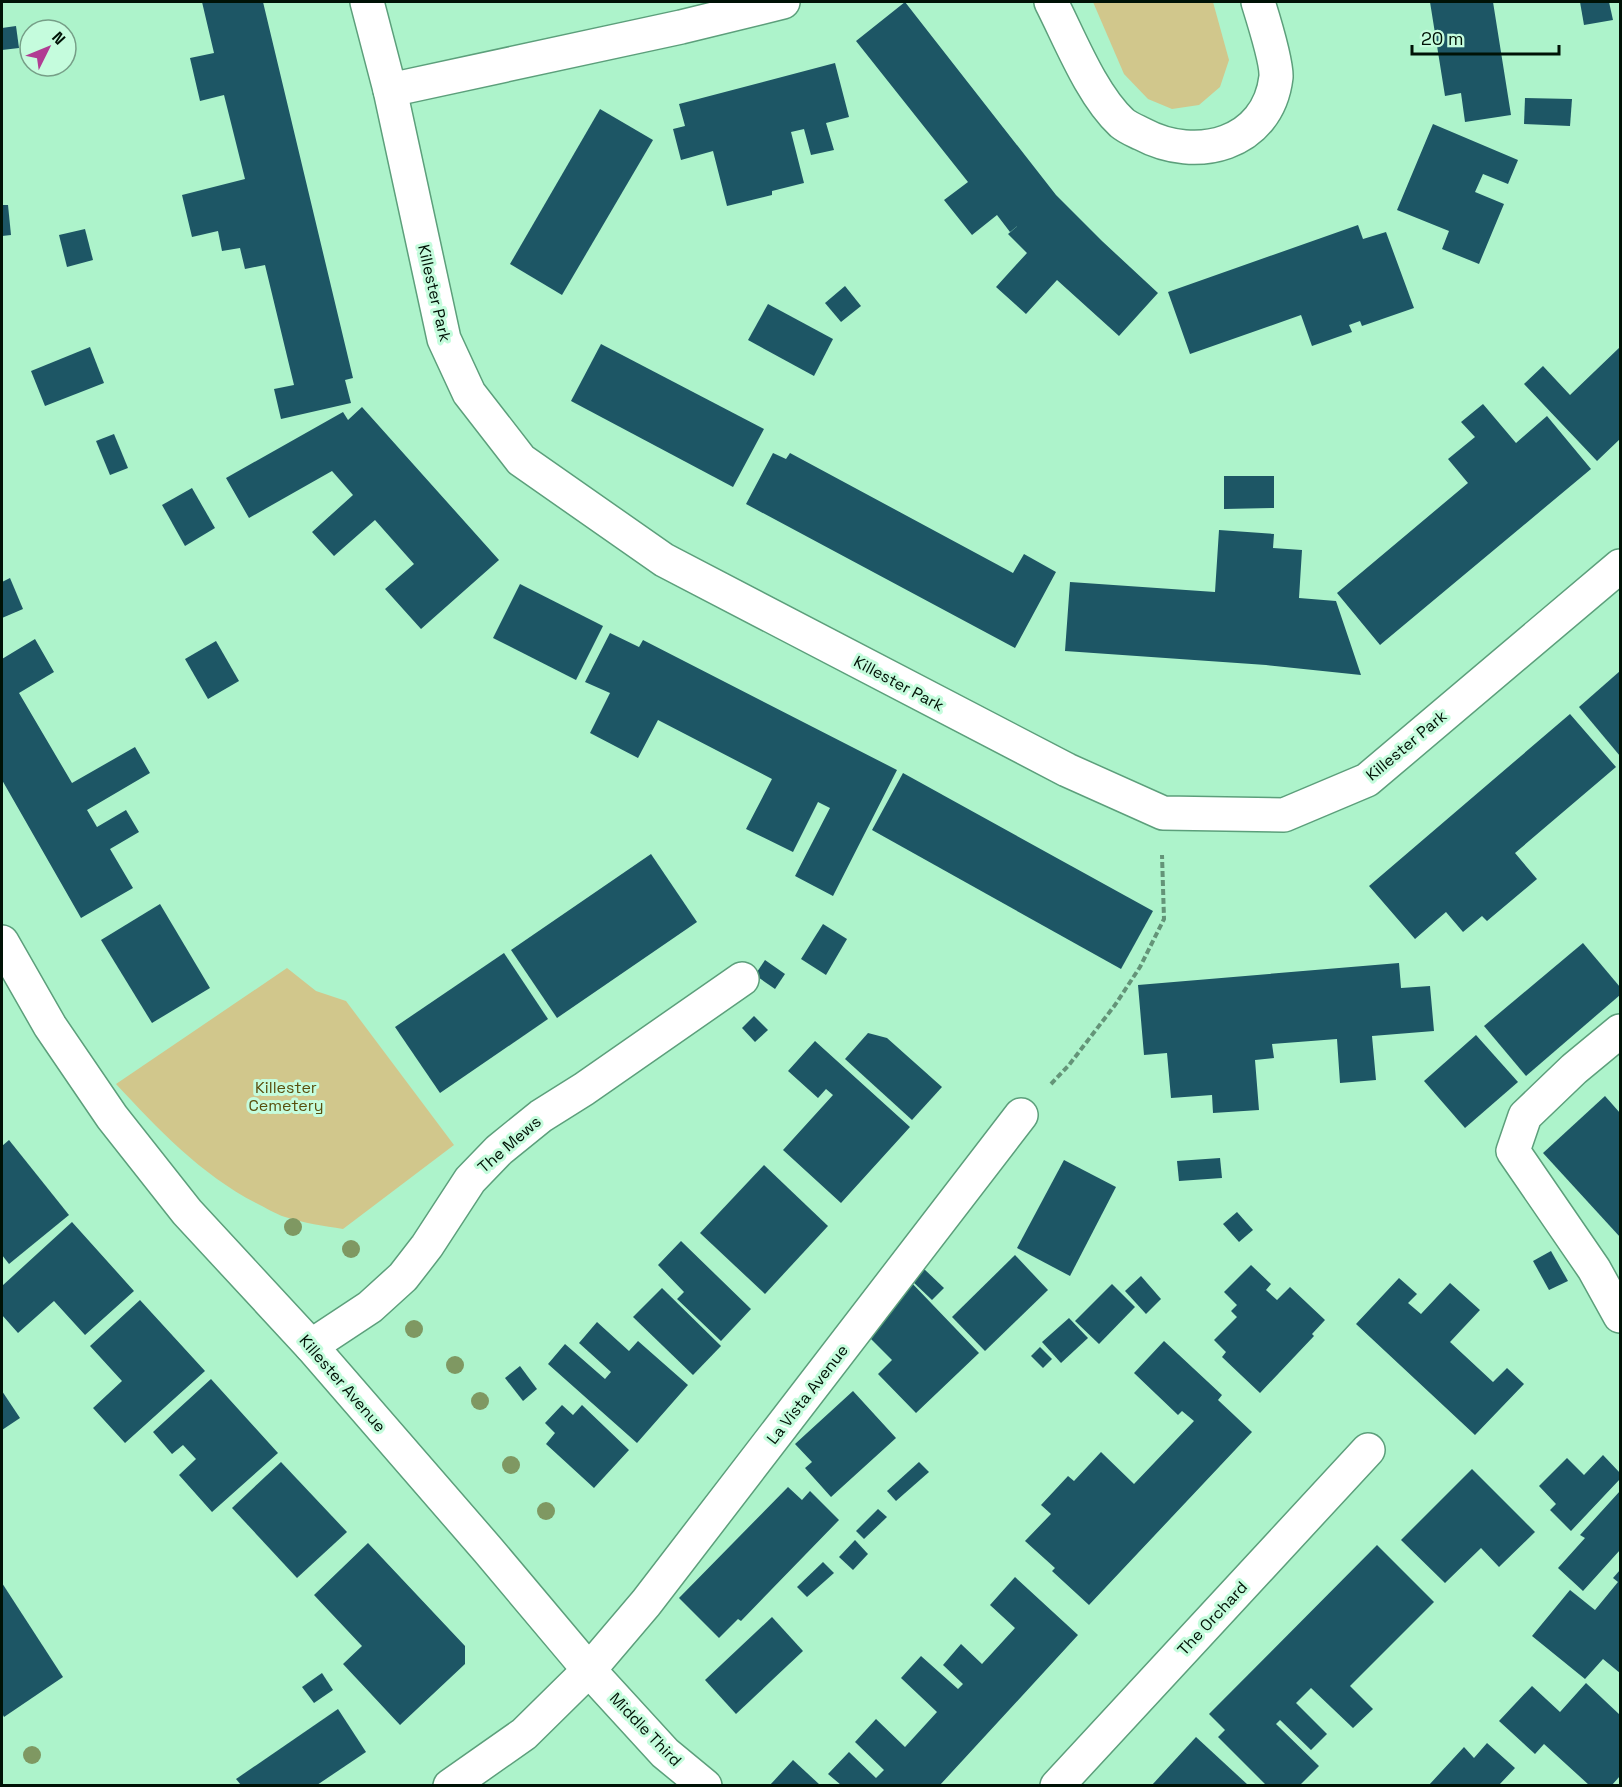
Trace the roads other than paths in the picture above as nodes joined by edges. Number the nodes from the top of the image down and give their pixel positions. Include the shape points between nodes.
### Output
1 (367, 2) edge
2 (783, 2) edge
3 (1051, 2) edge
4 (1258, 2) edge
5 (390, 90) junction
6 (1620, 566) edge
7 (2, 942) edge
8 (742, 979) dead end
9 (1620, 1031) edge
10 (1021, 1115) road end
11 (1620, 1316) edge
12 (311, 1346) junction
13 (1368, 1450) dead end
14 (589, 1670) junction
15 (450, 1785) edge
16 (705, 1785) edge
17 (1057, 1785) edge

1 - 5 street, Killester Park
2 - 5 street
3 - 4 street via 1095,89 1123,124 1154,140 1203,148 1228,141 1253,127 1269,103 1276,75
5 - 6 street, Killester Park via 444,339 469,393 521,460 664,560 1067,770 1163,813 1284,815 1366,780
7 - 12 street, Killester Avenue via 50,1026 112,1117 187,1212
8 - 12 street, The Mews via 541,1116 498,1150 470,1180 403,1277 370,1307
9 - 11 street via 1525,1116 1513,1151 1594,1269
10 - 14 street, La Vista Avenue via 646,1603
12 - 14 street, Killester Avenue
13 - 17 street, The Orchard
14 - 15 street via 524,1734
14 - 16 street, Middle Third via 665,1753

